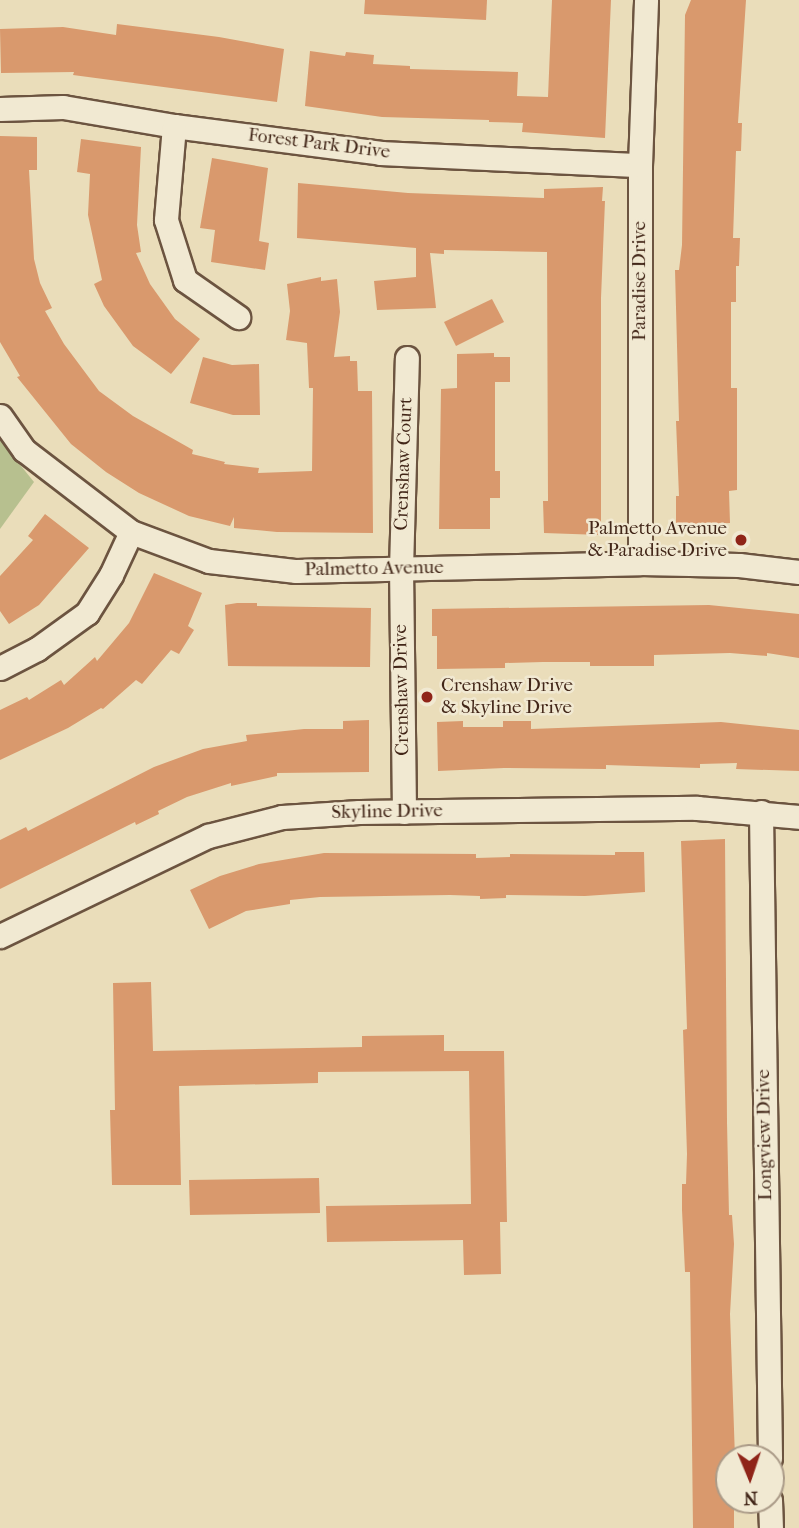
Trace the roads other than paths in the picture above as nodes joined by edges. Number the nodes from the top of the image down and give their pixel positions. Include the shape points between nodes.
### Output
1 (646, 0) edge
2 (0, 108) edge
3 (174, 126) junction
4 (640, 165) junction
5 (238, 317) dead end
6 (408, 358) dead end
7 (0, 416) edge
8 (131, 532) junction
9 (640, 563) junction
10 (401, 569) junction
11 (799, 572) edge
12 (0, 668) edge
13 (404, 812) junction
14 (761, 812) junction
15 (799, 817) edge
16 (0, 936) edge
17 (770, 1444) edge

1 - 4 street, Paradise Drive
2 - 3 street, Forest Park Drive via 63,107
3 - 4 street, Forest Park Drive via 381,153
3 - 5 street via 166,220 185,280
4 - 9 street, Paradise Drive
6 - 10 street, Crenshaw Court
7 - 8 street, Palmetto Avenue via 24,450
8 - 10 street, Palmetto Avenue via 209,561 296,570
8 - 12 street via 87,613 37,649
9 - 10 street, Palmetto Avenue
9 - 11 street, Palmetto Avenue via 739,565
10 - 13 street, Crenshaw Drive
13 - 14 street, Skyline Drive via 697,808
13 - 16 street, Skyline Drive via 282,817 208,836
14 - 15 street, Skyline Drive
14 - 17 street, Longview Drive

